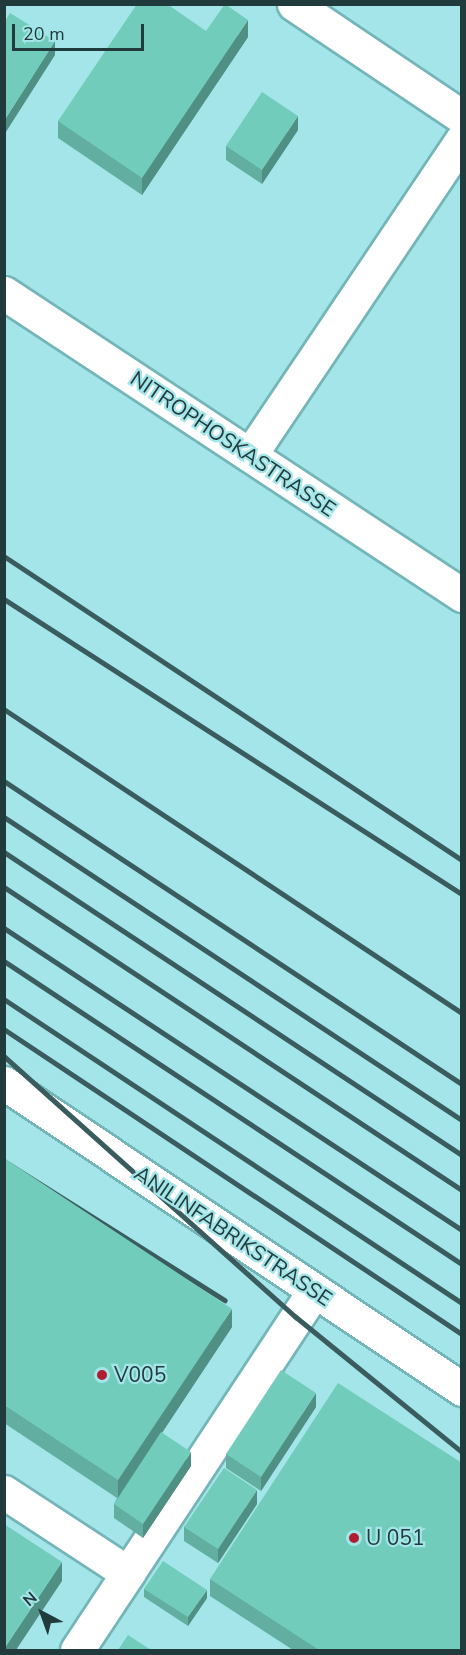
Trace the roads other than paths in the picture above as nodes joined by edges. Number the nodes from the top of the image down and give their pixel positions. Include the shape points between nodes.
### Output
1 (294, 4) edge
2 (462, 117) edge
3 (462, 140) edge
4 (4, 293) edge
5 (250, 455) junction
6 (462, 595) edge
7 (4, 1083) edge
8 (314, 1291) junction
9 (462, 1389) edge
10 (4, 1492) edge
11 (128, 1573) junction
12 (78, 1650) edge

1 - 2 street
3 - 5 street
4 - 5 street, NITROPHOSKASTRASSE
5 - 6 street, NITROPHOSKASTRASSE
7 - 8 street, ANILINFABRIKSTRASSE
8 - 9 street, ANILINFABRIKSTRASSE
8 - 11 street
10 - 11 street
11 - 12 street

